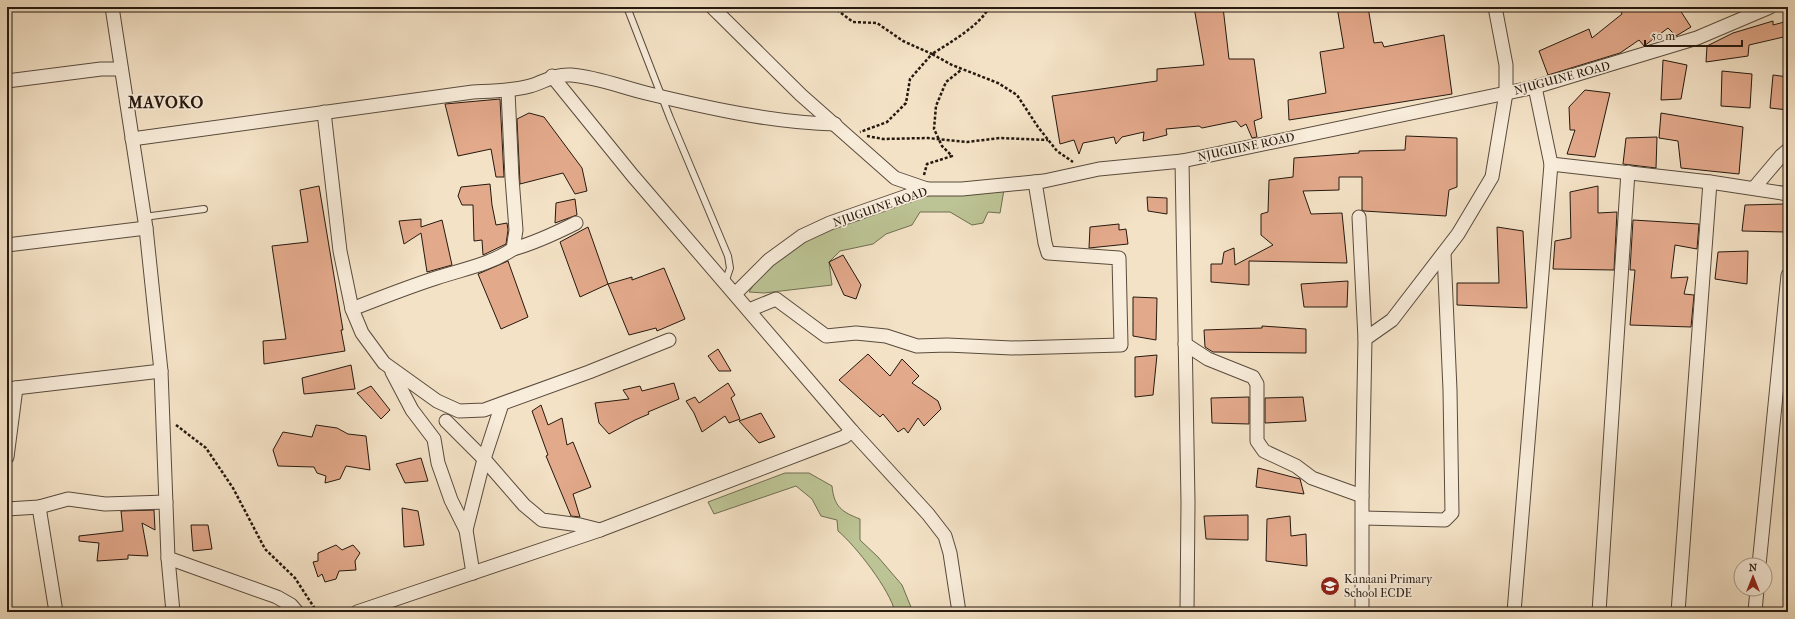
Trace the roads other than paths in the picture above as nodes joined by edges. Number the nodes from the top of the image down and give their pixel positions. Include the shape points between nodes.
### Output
1 (112, 7) edge
2 (627, 7) edge
3 (712, 7) edge
4 (1495, 7) edge
5 (1770, 7) edge
6 (121, 69) junction
7 (552, 76) junction
8 (7, 81) edge
9 (1535, 87) junction
10 (508, 91) junction
11 (1506, 93) junction
12 (662, 97) junction
13 (324, 112) junction
14 (835, 124) junction
15 (132, 139) junction
16 (1788, 150) edge
17 (1182, 161) junction
18 (1550, 164) junction
19 (1628, 172) junction
20 (1036, 182) junction
21 (1710, 182) junction
22 (924, 188) junction
23 (1754, 188) junction
24 (1788, 194) edge
25 (204, 209) dead end
26 (1359, 217) dead end
27 (145, 222) junction
28 (576, 223) dead end
29 (7, 245) edge
30 (513, 249) junction
31 (1444, 253) junction
32 (1788, 275) edge
33 (725, 283) junction
34 (735, 294) junction
35 (352, 309) junction
36 (749, 310) junction
37 (1365, 339) junction
38 (670, 340) dead end
39 (1185, 344) junction
40 (391, 369) junction
41 (161, 370) junction
42 (12, 388) edge
43 (502, 404) junction
44 (459, 411) junction
45 (446, 421) junction
46 (852, 431) junction
47 (430, 434) junction
48 (7, 457) edge
49 (484, 460) junction
50 (1362, 496) junction
51 (166, 502) junction
52 (39, 507) junction
53 (7, 509) edge
54 (1363, 518) junction
55 (466, 530) junction
56 (600, 530) junction
57 (1760, 557) edge
58 (168, 558) junction
59 (472, 573) junction
60 (1756, 597) edge
61 (56, 612) edge
62 (173, 612) edge
63 (297, 612) edge
64 (357, 612) edge
65 (959, 612) edge
66 (1187, 612) edge
67 (1362, 612) edge
68 (1514, 612) edge
69 (1599, 612) edge
70 (1678, 612) edge
71 (1755, 612) edge

1 - 6 street
2 - 12 lane
3 - 14 street via 801,95
4 - 11 street via 1506,65
5 - 9 street, NJUGUINE ROAD via 1697,38
6 - 8 street via 101,69
6 - 15 street
7 - 10 street via 532,85
7 - 12 street via 588,78
7 - 33 street
9 - 11 street, NJUGUINE ROAD
9 - 18 street
10 - 13 street via 473,92
10 - 30 street via 516,230
11 - 17 street, NJUGUINE ROAD
11 - 31 street via 1492,177
12 - 14 street via 775,118
12 - 33 lane via 728,256 730,268
13 - 15 street
13 - 35 street via 340,251
14 - 22 street via 895,178
15 - 27 street
16 - 23 street
17 - 20 street, NJUGUINE ROAD via 1099,169
17 - 39 street
18 - 19 street
18 - 68 street
19 - 21 street
19 - 69 street
20 - 22 street, NJUGUINE ROAD via 962,189
20 - 36 street via 1048,253 1119,258 1121,345 1012,348 917,346 886,336 856,333 826,336 776,300
21 - 23 street
21 - 70 street
22 - 34 street, NJUGUINE ROAD via 802,236 769,260
23 - 24 street
25 - 27 lane
26 - 37 street
27 - 29 street
27 - 41 street
28 - 30 street
30 - 35 street via 488,263 436,278
31 - 37 street via 1392,320
31 - 54 street via 1452,513 1445,520
32 - 57 street
33 - 34 street
34 - 36 street
35 - 40 street via 362,333
36 - 46 street
37 - 50 street
38 - 43 street
39 - 50 street via 1208,359 1253,377 1257,384 1257,441 1264,451 1296,466 1312,478
39 - 66 street
40 - 44 street via 437,401
40 - 47 street via 412,410
41 - 42 street
41 - 51 street
42 - 48 street
43 - 44 street via 484,410
43 - 49 street
44 - 45 street
45 - 47 street
45 - 49 street
46 - 56 street via 844,437
46 - 65 street via 945,536
47 - 55 street via 434,439 438,463 451,500
49 - 55 street
49 - 56 street via 524,505 542,520
50 - 54 street
51 - 52 street via 105,504 68,499
51 - 58 street
52 - 53 street
52 - 61 street
54 - 67 street
55 - 59 street
56 - 59 street
58 - 62 street
58 - 63 street via 277,597
59 - 64 street
60 - 71 street

